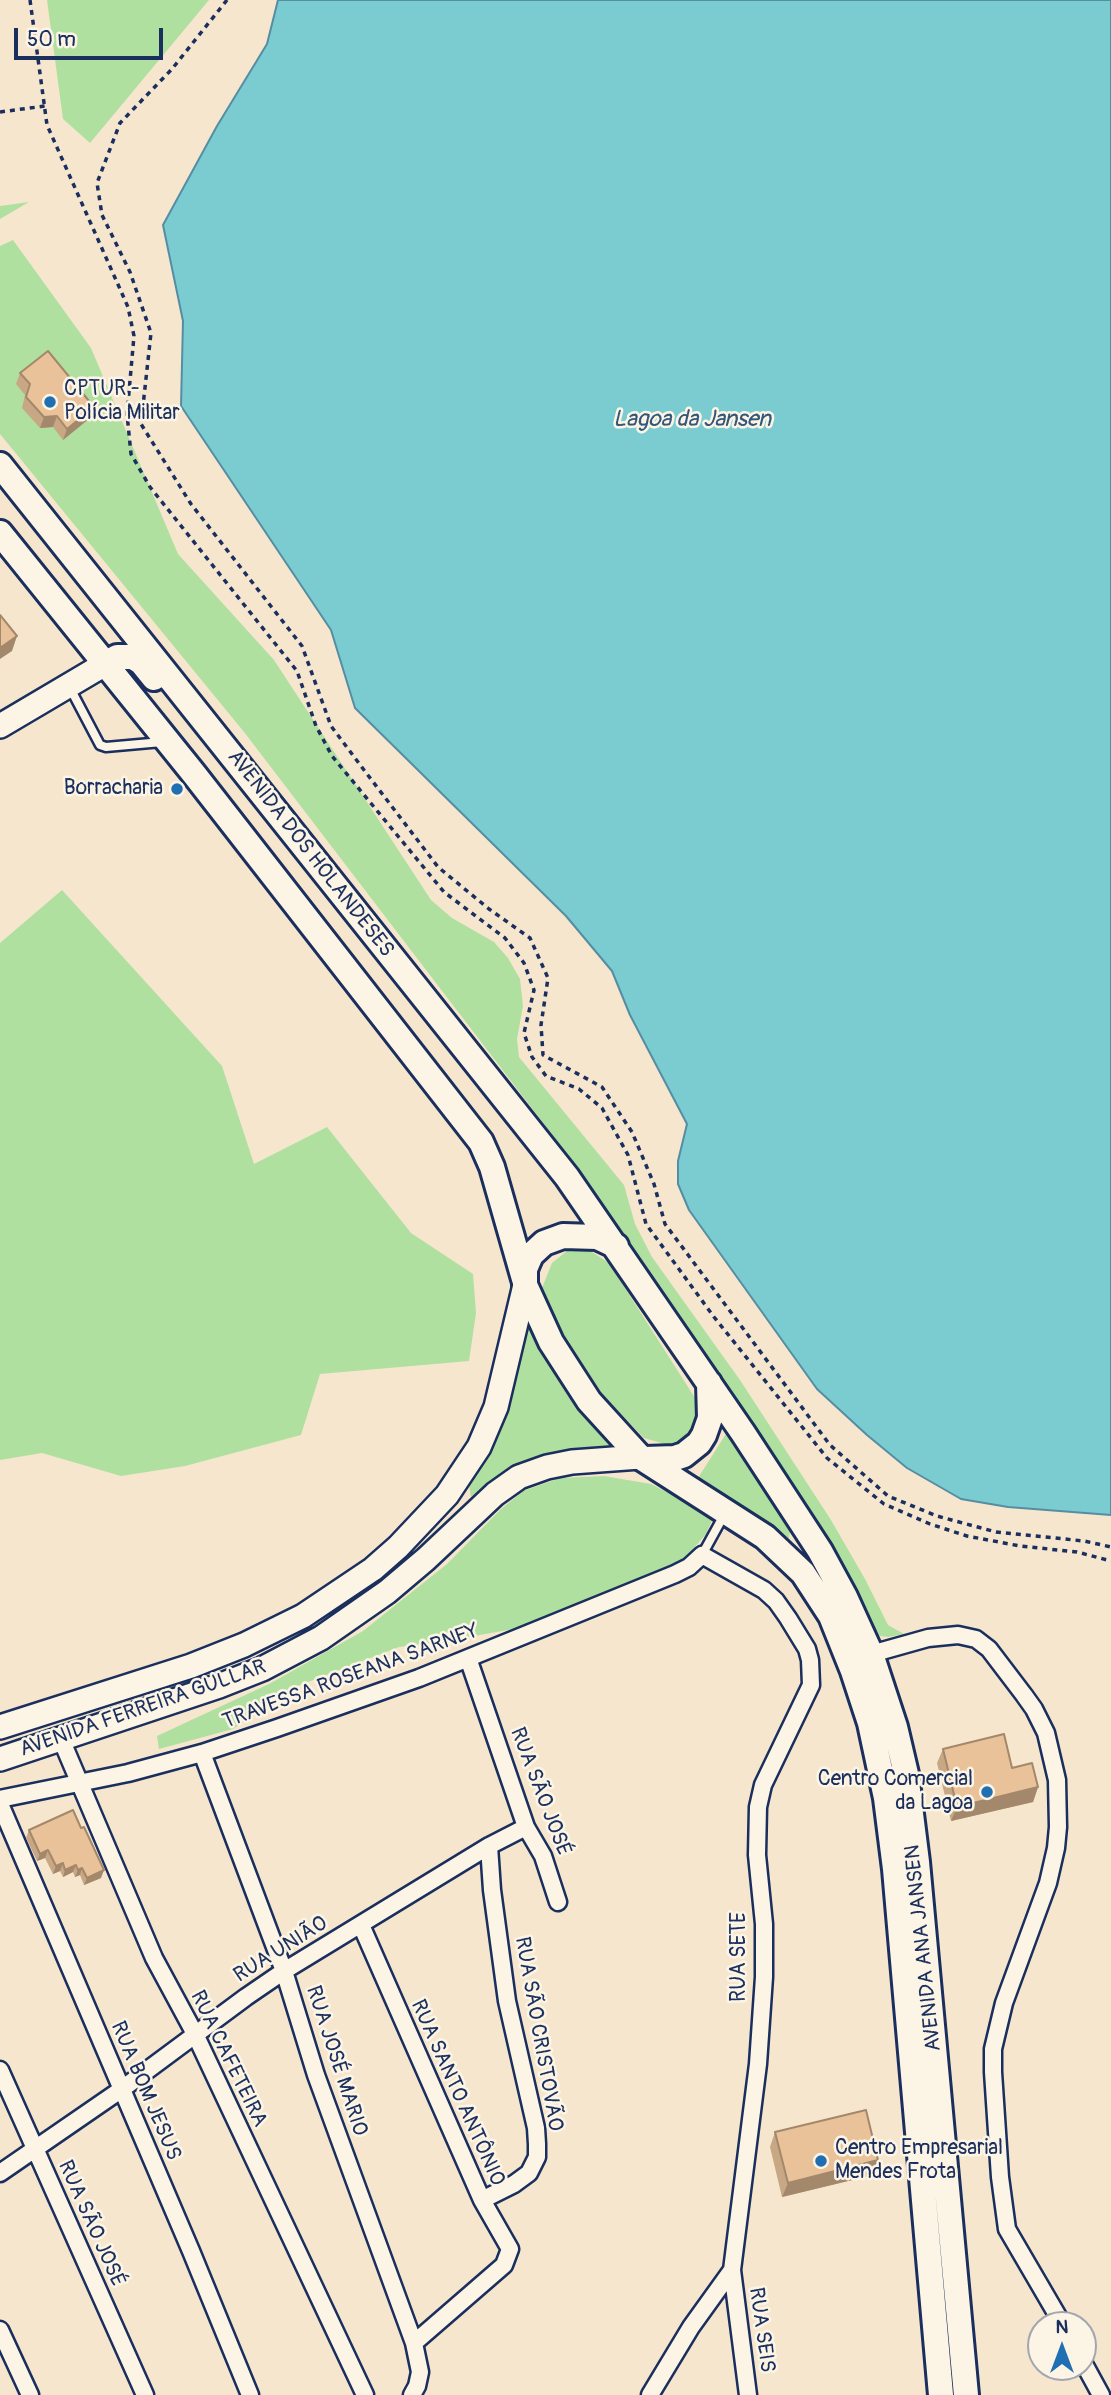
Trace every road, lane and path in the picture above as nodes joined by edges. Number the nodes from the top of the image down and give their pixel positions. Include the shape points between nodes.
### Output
1 (30, 0) edge
2 (227, 0) edge
3 (45, 106) junction
4 (0, 112) edge
5 (0, 466) edge
6 (0, 533) edge
7 (105, 664) junction
8 (69, 685) junction
9 (0, 726) edge
10 (166, 741) junction
11 (376, 937) junction
12 (616, 1246) junction
13 (524, 1283) junction
14 (709, 1382) junction
15 (643, 1458) junction
16 (726, 1511) junction
17 (1111, 1547) edge
18 (702, 1555) junction
19 (1111, 1561) edge
20 (872, 1654) junction
21 (468, 1658) junction
22 (82, 1701) junction
23 (0, 1727) edge
24 (93, 1728) junction
25 (61, 1739) junction
26 (202, 1753) junction
27 (0, 1759) edge
28 (81, 1783) junction
29 (0, 1802) edge
30 (526, 1827) junction
31 (489, 1846) junction
32 (558, 1902) dead end
33 (360, 1926) junction
34 (284, 1971) junction
35 (195, 2034) junction
36 (0, 2070) edge
37 (122, 2089) junction
38 (35, 2149) junction
39 (0, 2174) edge
40 (482, 2200) junction
41 (732, 2270) junction
42 (1055, 2311) edge
43 (0, 2330) edge
44 (414, 2343) junction
45 (30, 2395) edge
46 (145, 2395) edge
47 (250, 2395) edge
48 (365, 2395) edge
49 (412, 2395) edge
50 (650, 2395) edge
51 (748, 2395) edge
52 (941, 2395) edge
53 (966, 2395) edge

1 - 3 path
2 - 17 path via 172,69 120,123 97,183 102,215 130,272 151,334 141,424 191,505 302,646 331,726 364,770 438,867 530,938 548,978 541,1025 543,1055 602,1087 632,1132 654,1184 664,1224 830,1445 888,1496 937,1516 996,1532
3 - 4 path
3 - 19 path via 47,125 128,307 134,336 127,414 131,454 150,487 297,671 332,756 444,892 505,938 524,963 534,990 524,1034 533,1057 546,1076 579,1089 603,1108 628,1155 653,1235 827,1458 884,1504 967,1536
5 - 11 main road, AVENIDA DOS HOLANDESES
6 - 7 main road, AVENIDA DOS HOLANDESES
7 - 8 main road
7 - 10 main road, AVENIDA DOS HOLANDESES
7 - 11 main road via 125,656 141,662 342,916
8 - 9 main road
8 - 10 lane via 100,745
10 - 13 main road, AVENIDA DOS HOLANDESES via 481,1142
11 - 12 main road, AVENIDA DOS HOLANDESES via 567,1177
12 - 13 main road via 597,1237 574,1235 544,1243 531,1255
12 - 14 main road, AVENIDA DOS HOLANDESES
13 - 15 main road, AVENIDA DOS HOLANDESES via 551,1342 589,1401
13 - 22 main road, AVENIDA FERREIRA GULLAR via 496,1407 479,1447 447,1495 398,1547 324,1602 252,1642
14 - 15 main road via 710,1418 699,1443 675,1458
14 - 20 main road, AVENIDA ANA JANSEN via 820,1551
15 - 16 main road, AVENIDA ANA JANSEN
15 - 24 main road, AVENIDA FERREIRA GULLAR via 572,1462 519,1477 387,1592 321,1638 219,1686
16 - 18 lane
16 - 52 main road, AVENIDA ANA JANSEN via 765,1536 803,1573 831,1616 870,1723 894,1856
18 - 21 street, TRAVESSA ROSEANA SARNEY via 675,1574
18 - 41 street, RUA SETE via 776,1601 807,1650 811,1672 811,1685 763,1785 758,1807 764,1977
20 - 42 street via 928,1638 958,1635 976,1639 1024,1695 1046,1733 1057,1780 1056,1848 993,2049 1007,2229
20 - 53 main road, AVENIDA ANA JANSEN via 906,1774
21 - 26 street, TRAVESSA ROSEANA SARNEY
21 - 30 street, RUA SÃO JOSÉ
22 - 23 main road, AVENIDA FERREIRA GULLAR
22 - 24 main road
24 - 25 main road, AVENIDA FERREIRA GULLAR
25 - 27 main road, AVENIDA FERREIRA GULLAR
25 - 28 street, RUA CAFETEIRA
26 - 28 street, TRAVESSA ROSEANA SARNEY
26 - 34 street, RUA JOSÉ MARIO
28 - 29 street, TRAVESSA ROSEANA SARNEY
28 - 35 street, RUA CAFETEIRA via 154,1958
29 - 37 street, RUA BOM JESUS
30 - 31 street, RUA UNIÃO
30 - 32 street, RUA SÃO JOSÉ via 543,1856
31 - 33 street, RUA UNIÃO
31 - 40 street, RUA SÃO CRISTOVÃO via 507,2001 536,2128 537,2158 514,2184
33 - 34 street, RUA UNIÃO
33 - 40 street, RUA SANTO ANTÔNIO
34 - 35 street, RUA UNIÃO
34 - 44 street, RUA JOSÉ MARIO via 316,2075
35 - 37 street, RUA UNIÃO
35 - 48 street, RUA CAFETEIRA
36 - 38 street, RUA SÃO JOSÉ
37 - 38 street, RUA UNIÃO
37 - 47 street, RUA BOM JESUS
38 - 39 street, RUA UNIÃO
38 - 46 street, RUA SÃO JOSÉ
40 - 44 street, RUA SANTO ANTÔNIO via 510,2249 507,2260
41 - 50 street, RUA SETE
41 - 51 street, RUA SEIS
43 - 45 street
44 - 49 street, RUA JOSÉ MARIO via 420,2372

